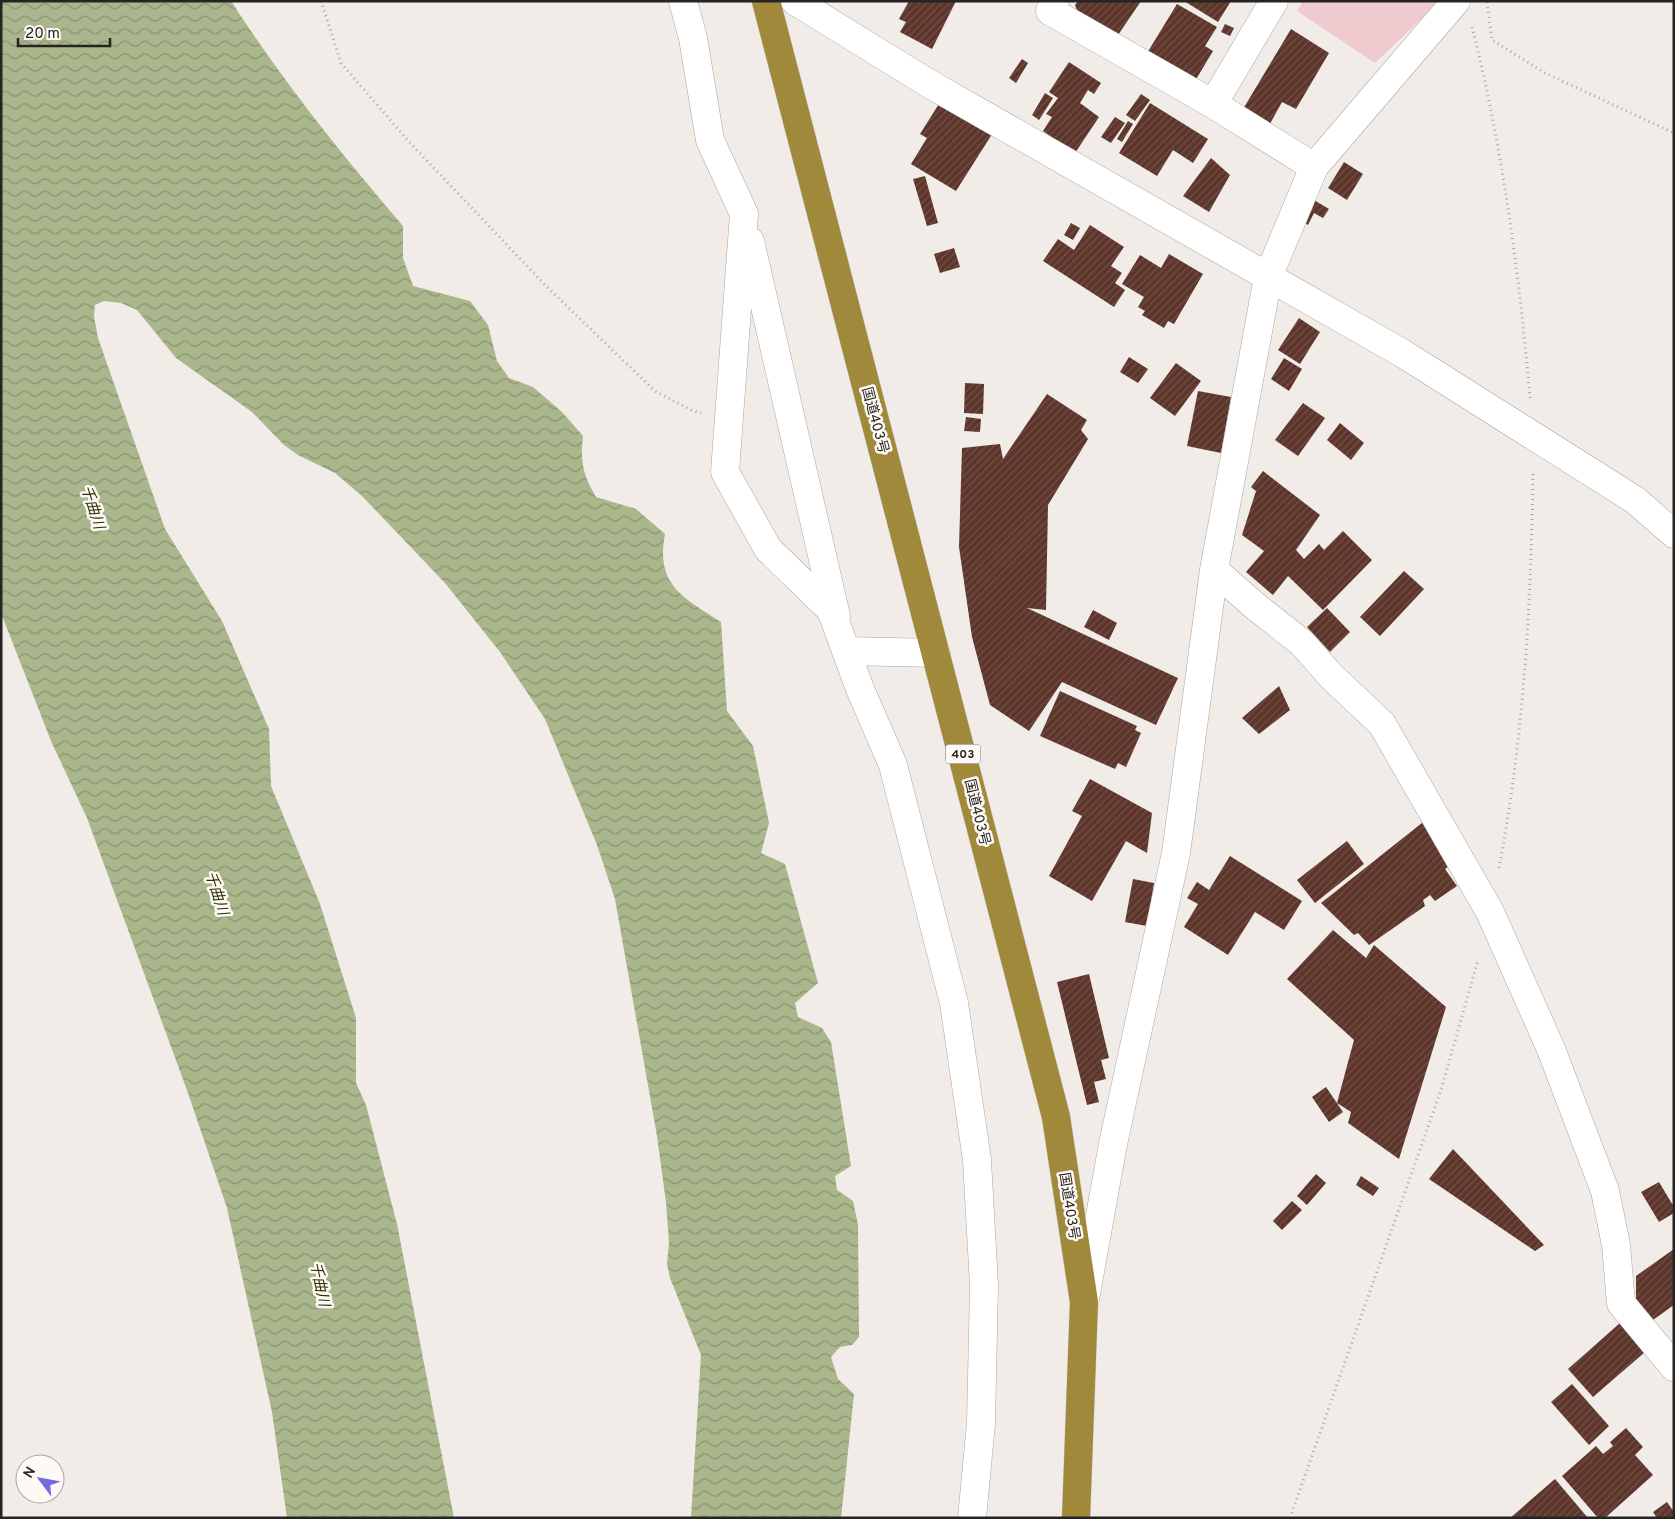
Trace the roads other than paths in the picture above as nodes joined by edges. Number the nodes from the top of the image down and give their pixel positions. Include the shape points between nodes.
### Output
1 (683, 1) edge
2 (766, 1) edge
3 (795, 1) edge
4 (1055, 1) edge
5 (1274, 1) edge
6 (1463, 10) edge
7 (1213, 104) junction
8 (1314, 167) junction
9 (744, 214) junction
10 (1268, 277) junction
11 (1674, 534) edge
12 (1214, 570) junction
13 (843, 644) junction
14 (936, 653) junction
15 (1084, 1302) junction
16 (1674, 1367) edge
17 (972, 1518) edge
18 (1076, 1518) edge

1 - 9 street via 693,38 710,140
2 - 14 highway, 国道403号 / 403
3 - 10 street via 928,82
4 - 7 street via 1050,11
5 - 7 street
6 - 8 street
7 - 8 street
8 - 10 street
9 - 13 street
9 - 13 street via 725,472 768,549 831,610
10 - 11 street via 1533,434 1635,500
10 - 12 street
12 - 15 street via 1176,853 1113,1144
12 - 16 street via 1302,643 1330,676 1382,724 1490,912 1555,1058 1605,1191 1616,1245 1621,1303
13 - 14 street
13 - 17 street via 893,765 954,1003 976,1150 984,1286 981,1423
14 - 15 highway, 国道403号 / 403 via 1056,1117
15 - 18 highway, 国道403号 / 403

